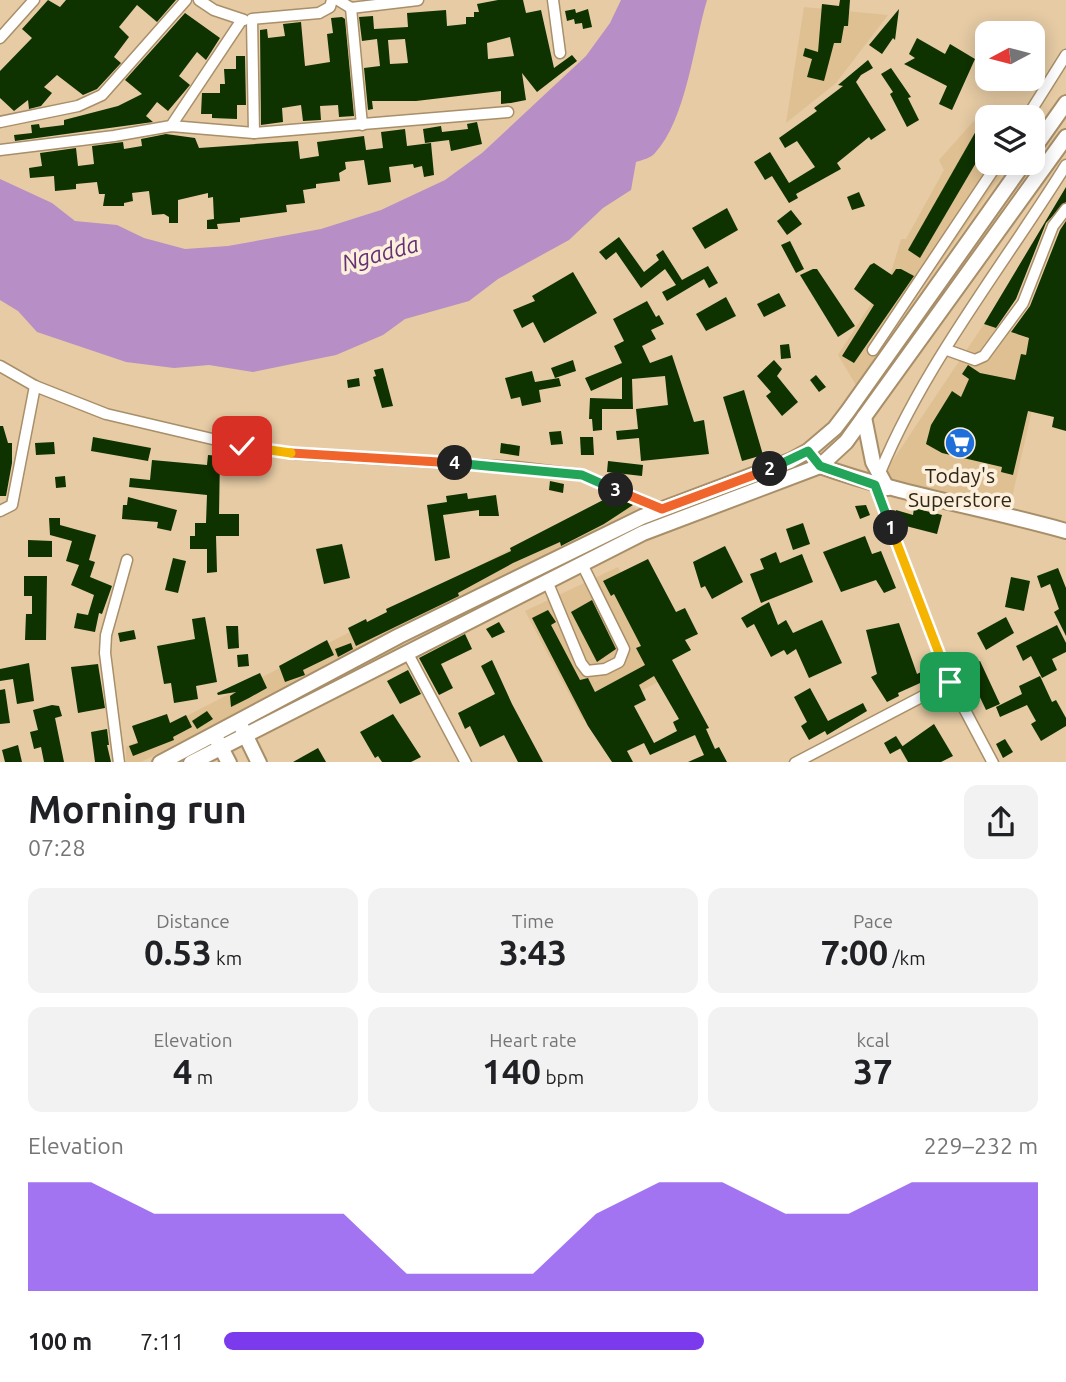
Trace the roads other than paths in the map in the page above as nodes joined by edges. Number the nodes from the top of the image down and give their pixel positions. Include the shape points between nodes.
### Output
1 (34, 0) edge
2 (186, 0) edge
3 (199, 0) edge
4 (332, 0) edge
5 (338, 0) edge
6 (418, 0) edge
7 (553, 0) edge
8 (214, 5) edge
9 (351, 8) junction
10 (246, 20) junction
11 (0, 38) edge
12 (560, 53) dead end
13 (1066, 55) edge
14 (1066, 103) edge
15 (1035, 105) edge
16 (508, 112) dead end
17 (0, 122) edge
18 (171, 125) junction
19 (362, 125) junction
20 (254, 132) junction
21 (1045, 133) edge
22 (1066, 137) edge
23 (0, 150) edge
24 (1066, 166) edge
25 (990, 175) edge
26 (1015, 175) edge
27 (1066, 209) edge
28 (873, 350) dead end
29 (947, 350) junction
30 (0, 366) edge
31 (35, 386) junction
32 (864, 417) junction
33 (808, 451) junction
34 (820, 466) junction
35 (880, 482) junction
36 (662, 509) junction
37 (0, 511) edge
38 (1066, 531) edge
39 (127, 560) dead end
40 (582, 564) junction
41 (547, 581) junction
42 (407, 652) junction
43 (950, 682) junction
44 (242, 727) junction
45 (218, 741) junction
46 (119, 762) edge
47 (160, 762) edge
48 (191, 762) edge
49 (229, 762) edge
50 (259, 762) edge
51 (466, 762) edge
52 (795, 762) edge
53 (993, 762) edge

1 - 11 street
2 - 17 street via 102,95 78,106
3 - 8 street
4 - 10 street via 330,7 319,13
5 - 9 street
6 - 9 street
7 - 12 street
8 - 10 street
9 - 19 street
10 - 18 street
10 - 20 street
13 - 15 street
14 - 21 main road
16 - 19 street
18 - 20 street
18 - 23 street
19 - 20 street
22 - 32 main road
24 - 29 street
25 - 28 street
26 - 33 main road via 848,411
27 - 29 street via 1053,226 1023,303 985,356 975,360
29 - 35 street via 892,444
30 - 31 street
31 - 36 street via 106,415 242,446 582,475
31 - 37 street via 12,505
32 - 34 main road via 839,451
32 - 35 main road
33 - 34 main road
33 - 36 main road
34 - 35 main road
34 - 40 main road via 643,533
35 - 38 main road
35 - 43 street
36 - 44 main road via 399,636
39 - 46 street via 105,653
40 - 41 main road
40 - 41 street via 624,649 619,662 605,669 587,671 580,663
41 - 42 main road
42 - 44 main road
42 - 51 street
43 - 52 street
43 - 53 street
44 - 45 main road
44 - 50 main road
45 - 47 main road
45 - 48 main road
45 - 49 main road

